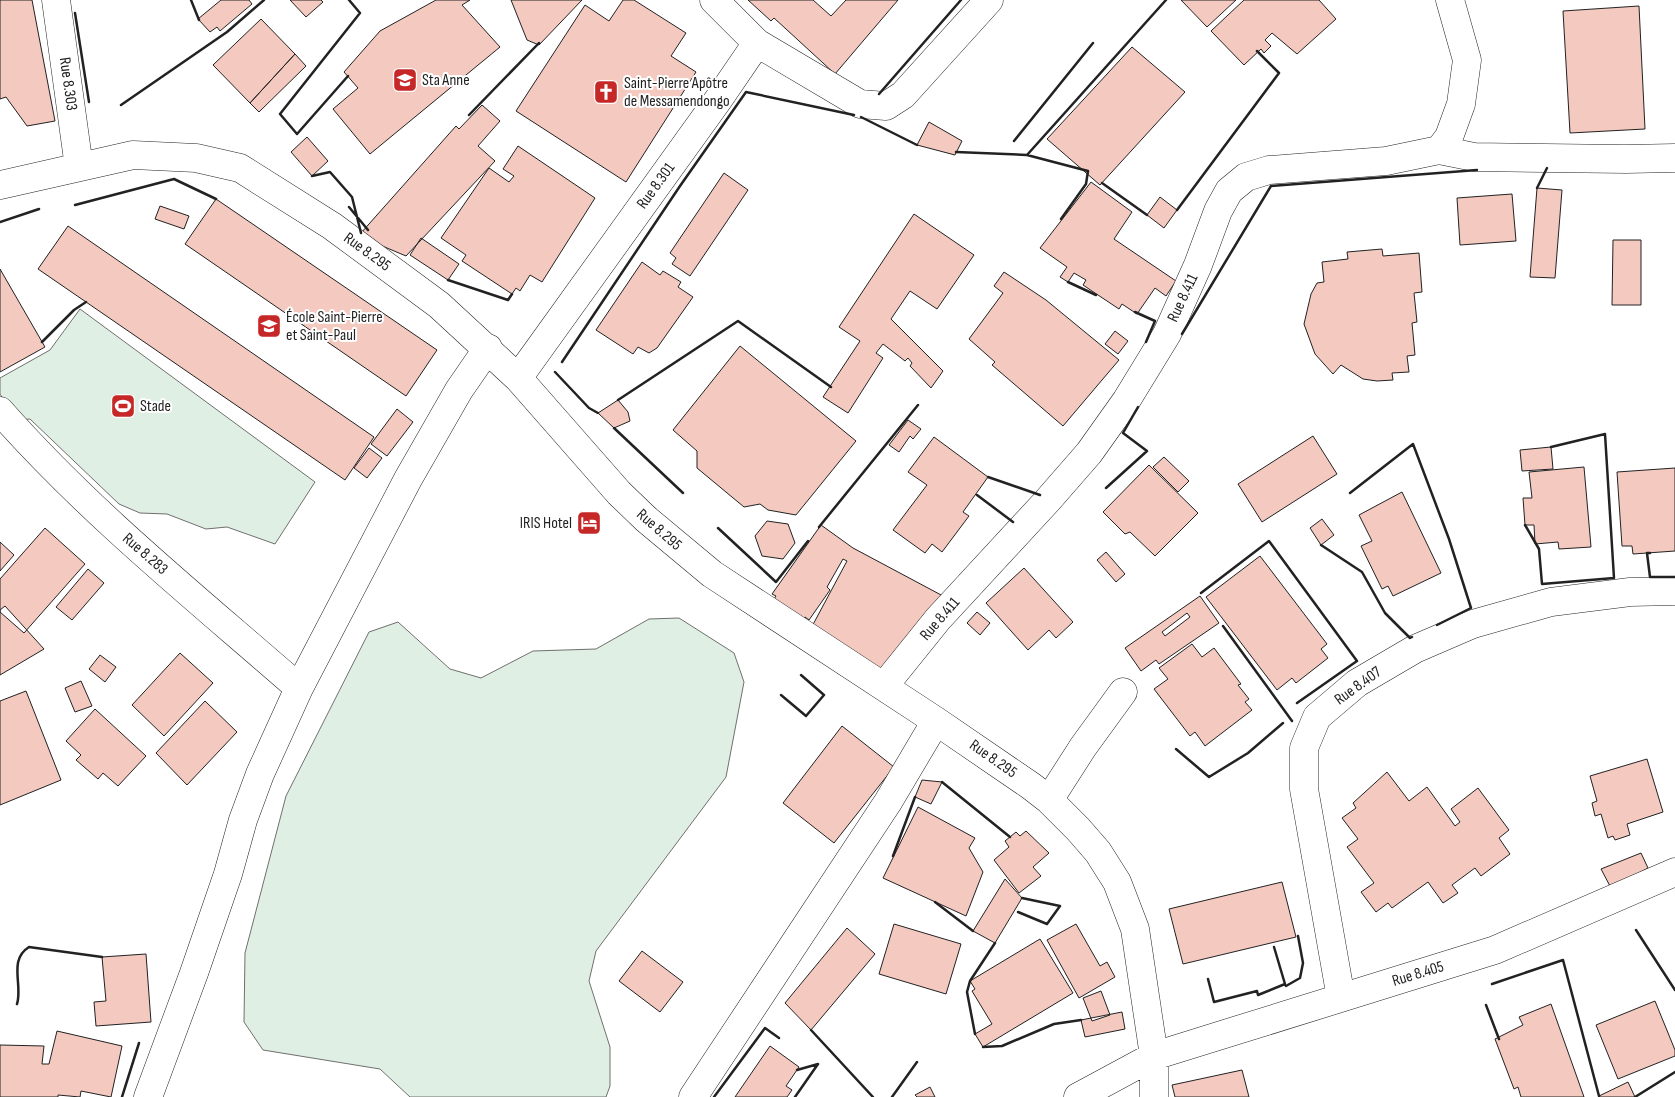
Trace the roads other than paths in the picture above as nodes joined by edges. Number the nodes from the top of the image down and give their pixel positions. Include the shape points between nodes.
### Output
1 (56, 0) edge
2 (714, 0) edge
3 (989, 0) edge
4 (1450, 0) edge
5 (757, 43) junction
6 (1438, 150) junction
7 (1675, 158) edge
8 (79, 167) junction
9 (0, 185) edge
10 (488, 348) junction
11 (518, 378) junction
12 (0, 411) edge
13 (1675, 590) edge
14 (884, 686) junction
15 (299, 688) junction
16 (1123, 692) dead end
17 (936, 721) junction
18 (1049, 800) junction
19 (1675, 872) edge
20 (1341, 998) junction
21 (1154, 1056) junction
22 (148, 1097) edge
23 (693, 1097) edge
24 (1078, 1097) edge
25 (1154, 1097) edge

1 - 8 street, Rue 8.303
2 - 5 street
3 - 5 street via 903,96 886,106 860,104
4 - 6 street via 1467,60 1461,104 1449,137
5 - 11 street, Rue 8.301
6 - 7 street via 1474,157
6 - 14 street, Rue 8.411 via 1386,162 1270,170 1246,177 1229,191 1166,334 1126,400 1089,453 938,619
8 - 9 street, Rue 8.295
8 - 10 street, Rue 8.295 via 132,155 196,158 240,168 332,226 439,305
10 - 11 street, Rue 8.295
10 - 15 street via 459,390 408,479
11 - 14 street, Rue 8.295 via 619,493 681,549 712,574
12 - 15 street, Rue 8.283 via 99,514
13 - 20 street, Rue 8.407 via 1551,602 1473,624 1398,658 1357,683 1317,717 1304,748 1304,789
14 - 17 street, Rue 8.295
15 - 22 street via 243,820 228,874
16 - 18 street
17 - 18 street, Rue 8.295
17 - 23 street via 888,802
18 - 21 street, Rue 8.295 via 1098,852 1117,882 1135,929
19 - 20 street, Rue 8.405 via 1495,950
20 - 21 street, Rue 8.405
21 - 24 street, Rue 8.405
21 - 25 street, Rue 8.295

